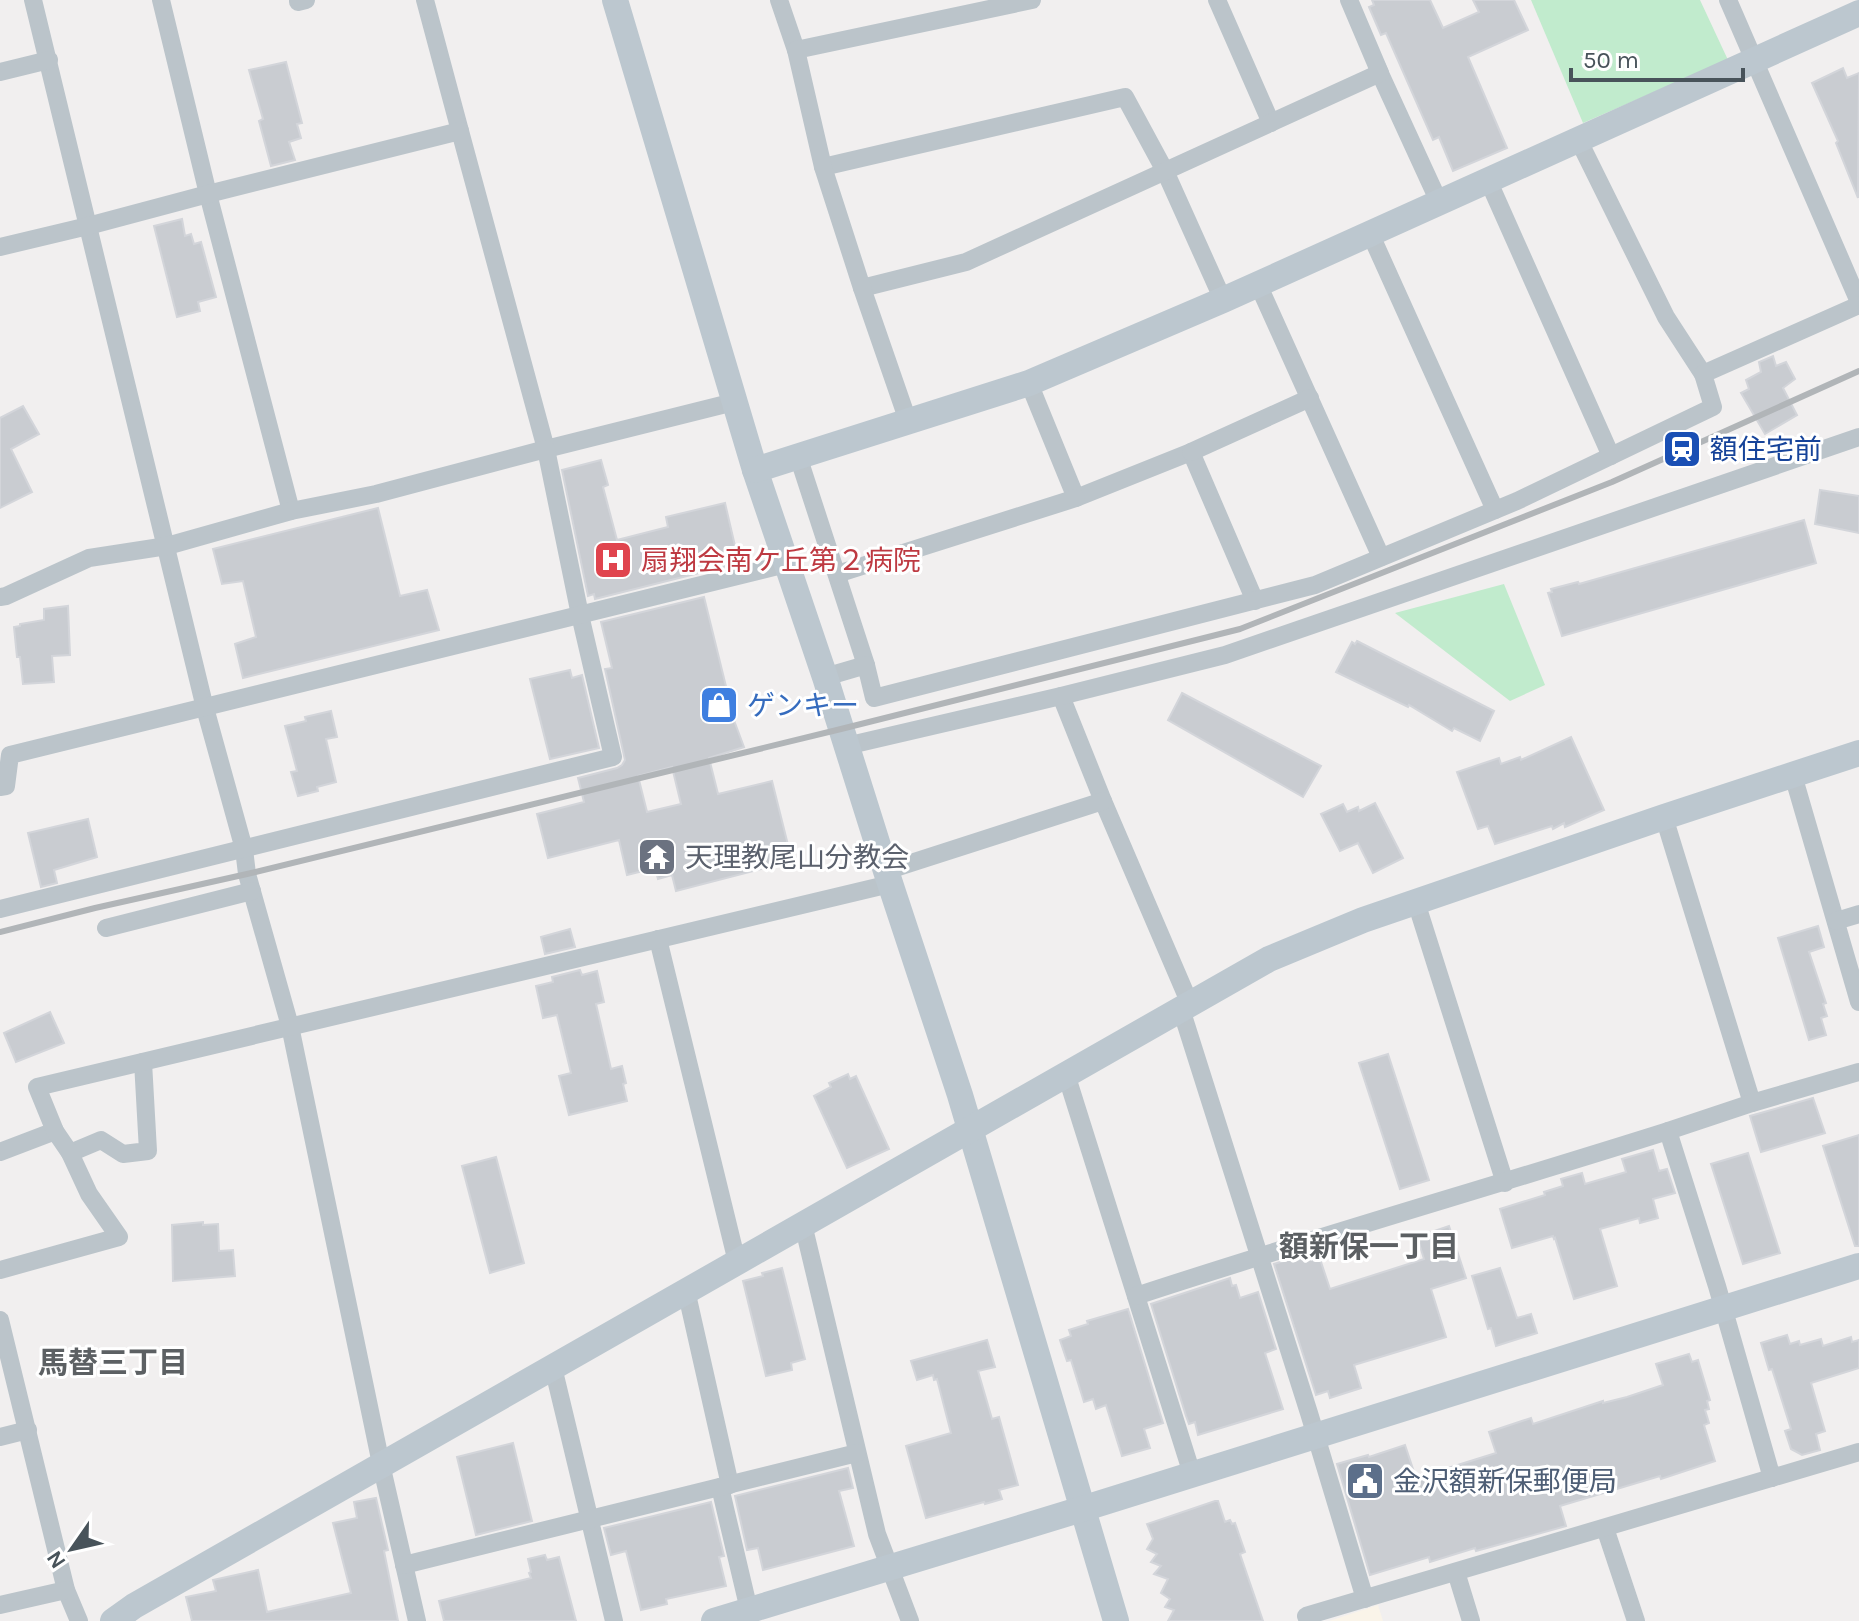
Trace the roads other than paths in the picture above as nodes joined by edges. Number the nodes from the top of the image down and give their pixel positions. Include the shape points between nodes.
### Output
1 (33, 0) edge
2 (161, 0) edge
3 (298, 0) edge
4 (306, 0) edge
5 (425, 0) edge
6 (615, 0) edge
7 (779, 0) edge
8 (936, 0) edge
9 (1032, 0) edge
10 (1217, 0) edge
11 (1349, 0) edge
12 (1728, 0) edge
13 (1859, 13) edge
14 (944, 18) junction
15 (796, 50) junction
16 (1755, 59) junction
17 (49, 60) junction
18 (1377, 67) junction
19 (0, 72) edge
20 (1271, 123) junction
21 (460, 131) junction
22 (1578, 139) junction
23 (823, 167) junction
24 (1165, 171) junction
25 (1488, 180) junction
26 (208, 194) junction
27 (1439, 202) junction
28 (88, 226) junction
29 (1370, 233) junction
30 (0, 247) edge
31 (1258, 284) junction
32 (862, 288) junction
33 (1223, 300) junction
34 (1859, 303) edge
35 (1703, 374) junction
36 (1029, 383) junction
37 (1310, 398) junction
38 (734, 402) junction
39 (908, 421) junction
40 (1859, 437) edge
41 (546, 449) junction
42 (1191, 452) junction
43 (798, 456) junction
44 (1611, 456) junction
45 (755, 470) junction
46 (1076, 498) junction
47 (1495, 510) junction
48 (291, 511) junction
49 (167, 546) junction
50 (1381, 557) junction
51 (786, 564) junction
52 (837, 574) junction
53 (0, 597) edge
54 (1255, 601) junction
55 (580, 615) junction
56 (866, 665) junction
57 (825, 677) junction
58 (1061, 696) junction
59 (205, 708) junction
60 (846, 746) junction
61 (1859, 753) edge
62 (1793, 775) junction
63 (0, 787) edge
64 (1103, 801) junction
65 (1664, 817) junction
66 (244, 849) junction
67 (888, 878) junction
68 (252, 891) junction
69 (1416, 902) junction
70 (0, 909) edge
71 (1859, 914) edge
72 (1836, 921) junction
73 (106, 928) dead end
74 (658, 939) junction
75 (1859, 1002) edge
76 (1186, 1006) junction
77 (290, 1026) junction
78 (143, 1062) junction
79 (1859, 1072) edge
80 (1066, 1074) junction
81 (1752, 1103) junction
82 (971, 1129) junction
83 (55, 1131) junction
84 (1668, 1131) junction
85 (0, 1152) edge
86 (70, 1153) junction
87 (1505, 1183) junction
88 (803, 1224) junction
89 (1259, 1255) junction
90 (737, 1262) junction
91 (1859, 1266) edge
92 (0, 1270) edge
93 (686, 1290) junction
94 (1136, 1296) junction
95 (1724, 1309) junction
96 (0, 1320) edge
97 (553, 1367) junction
98 (28, 1430) junction
99 (1316, 1436) junction
100 (0, 1437) edge
101 (1859, 1452) edge
102 (857, 1453) junction
103 (381, 1464) junction
104 (1192, 1474) junction
105 (1772, 1478) junction
106 (725, 1486) junction
107 (1082, 1509) junction
108 (589, 1519) junction
109 (1605, 1528) junction
110 (404, 1565) junction
111 (890, 1567) junction
112 (1456, 1572) junction
113 (66, 1590) junction
114 (1365, 1599) junction
115 (0, 1605) edge
116 (749, 1610) junction
117 (79, 1621) edge
118 (113, 1621) edge
119 (417, 1621) edge
120 (614, 1621) edge
121 (714, 1621) edge
122 (910, 1621) edge
123 (1116, 1621) edge
124 (1308, 1621) edge
125 (1471, 1621) edge
126 (1636, 1621) edge

1 - 17 street
2 - 26 street
3 - 4 street
5 - 21 street
6 - 38 street
7 - 15 street
8 - 14 street
9 - 14 street
10 - 20 street
11 - 18 street
12 - 16 street
13 - 16 street
14 - 15 street
15 - 23 street
16 - 22 street
16 - 34 street
17 - 19 street
17 - 28 street
18 - 20 street via 1380,73
18 - 27 street
20 - 24 street
21 - 26 street
21 - 41 street
22 - 25 street
22 - 35 street via 1666,317
23 - 24 street via 1125,97
23 - 32 street
24 - 32 street via 966,262
24 - 33 street
25 - 27 street
25 - 44 street
26 - 28 street
26 - 48 street
27 - 29 street
28 - 30 street
28 - 49 street
29 - 31 street
29 - 47 street
31 - 33 street
31 - 37 street
32 - 39 street
33 - 36 street
34 - 35 street
35 - 44 street via 1713,407
36 - 39 street
36 - 46 street
37 - 42 street
37 - 50 street
38 - 41 street
38 - 45 street
39 - 43 street
40 - 58 street via 1225,655
41 - 48 street
41 - 55 street
42 - 46 street
42 - 54 street
43 - 45 street
43 - 52 street
44 - 47 street
45 - 51 street
46 - 52 street
47 - 50 street
48 - 49 street
49 - 53 street via 89,558
49 - 59 street
50 - 54 street via 1315,585
51 - 55 street
51 - 57 street
52 - 56 street
54 - 56 street via 874,698
55 - 59 street
55 - 66 street via 613,757
56 - 57 street
57 - 60 street
58 - 60 street
58 - 64 street
59 - 63 street via 10,755 6,786
59 - 66 street
60 - 67 street
61 - 62 street
62 - 65 street
62 - 72 street
64 - 67 street
64 - 76 street
65 - 69 street
65 - 81 street
66 - 68 street
66 - 70 street
67 - 74 street
67 - 82 street
68 - 73 street
68 - 77 street
69 - 76 street via 1269,959
69 - 87 street
71 - 72 street
72 - 75 street
74 - 77 street
74 - 90 street
76 - 80 street
76 - 89 street
77 - 78 street
77 - 103 street
78 - 83 street via 37,1087
78 - 86 street via 148,1151 123,1154 101,1140
79 - 81 street
80 - 82 street
80 - 94 street
81 - 84 street
82 - 88 street
82 - 107 street
83 - 85 street
83 - 86 street
84 - 87 street
84 - 95 street
86 - 92 street via 89,1194 119,1237
87 - 89 street
88 - 90 street
88 - 102 street
89 - 94 street
89 - 99 street
90 - 93 street
91 - 95 street
93 - 97 street
93 - 106 street
94 - 104 street
95 - 99 street
95 - 105 street
96 - 98 street
97 - 103 street
97 - 108 street
98 - 100 street
98 - 113 street
99 - 104 street
99 - 114 street
101 - 105 street
102 - 106 street
102 - 111 street
103 - 110 street
103 - 118 street
104 - 107 street
105 - 109 street
106 - 108 street
106 - 116 street
107 - 111 street
107 - 123 street
108 - 110 street
108 - 120 street
109 - 112 street
109 - 126 street
110 - 119 street
111 - 116 street
111 - 122 street
112 - 114 street
112 - 125 street
113 - 115 street
113 - 117 street
114 - 124 street via 1306,1616
116 - 121 street

